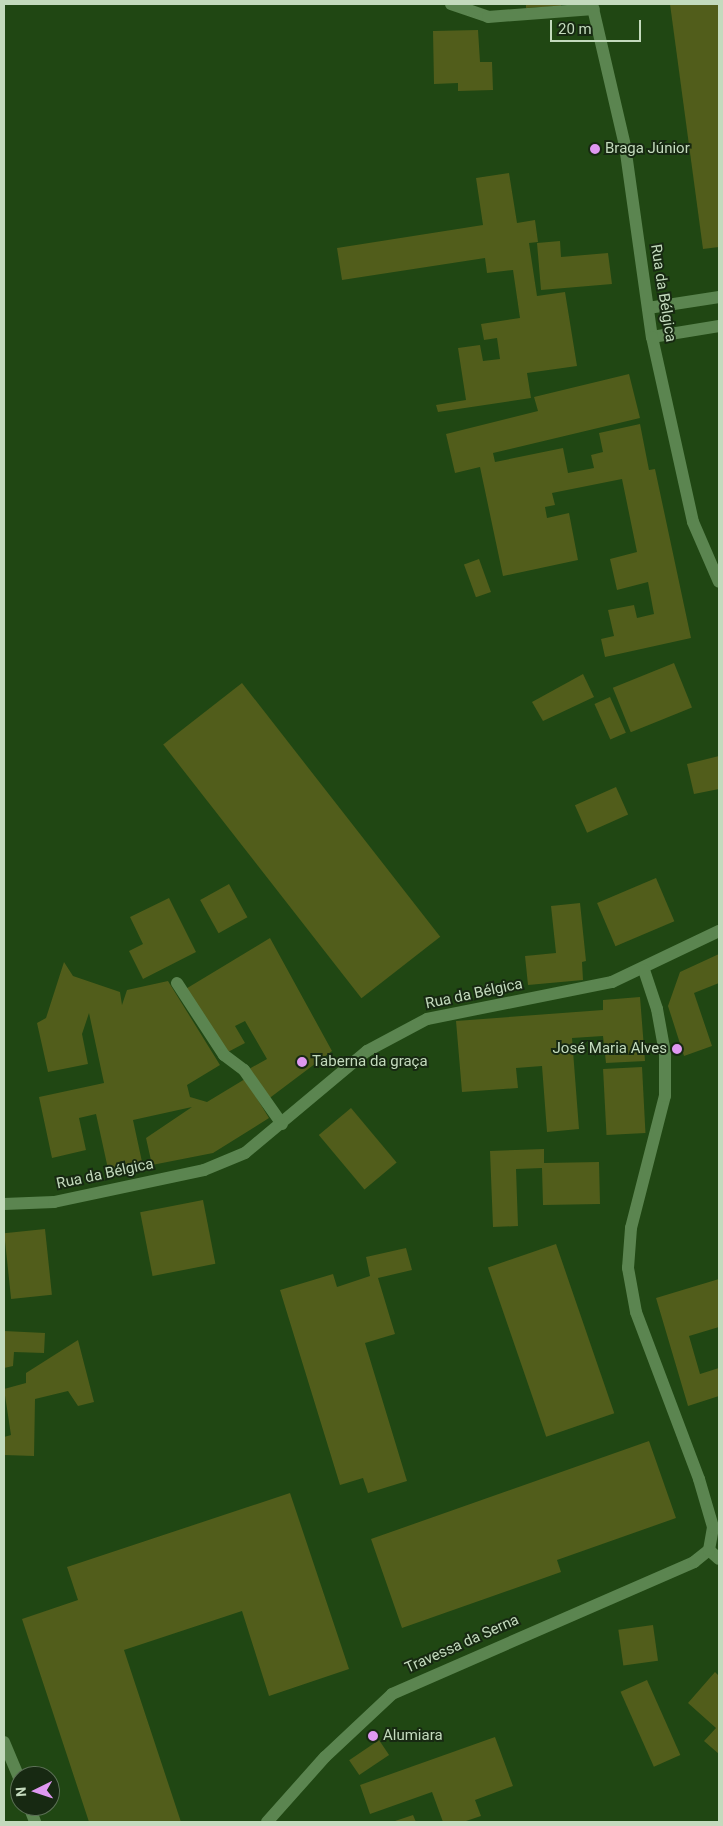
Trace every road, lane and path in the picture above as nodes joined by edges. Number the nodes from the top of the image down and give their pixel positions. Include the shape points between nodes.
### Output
1 (451, 4) edge
2 (593, 6) edge
3 (719, 298) edge
4 (648, 308) junction
5 (719, 326) edge
6 (652, 337) junction
7 (719, 582) edge
8 (719, 931) edge
9 (644, 970) junction
10 (177, 983) dead end
11 (282, 1124) junction
12 (4, 1204) edge
13 (714, 1554) edge
14 (4, 1742) edge
15 (14, 1766) edge
16 (271, 1820) edge

1 - 2 main road via 488,17
2 - 4 main road, Rua da Bélgica via 625,146
3 - 4 main road
4 - 6 main road, Rua da Bélgica
5 - 6 main road
6 - 7 main road, Rua da Bélgica via 693,522
8 - 9 main road, Rua da Bélgica
9 - 11 main road, Rua da Bélgica via 580,990 427,1019 367,1051
9 - 13 main road via 657,1009 665,1053 665,1096 631,1228 628,1268 636,1312 699,1480 713,1527
10 - 11 main road via 224,1056 244,1070
11 - 12 main road, Rua da Bélgica via 245,1153 204,1170 54,1202
13 - 16 main road, Travessa da Serna via 392,1694 325,1757
14 - 15 main road

